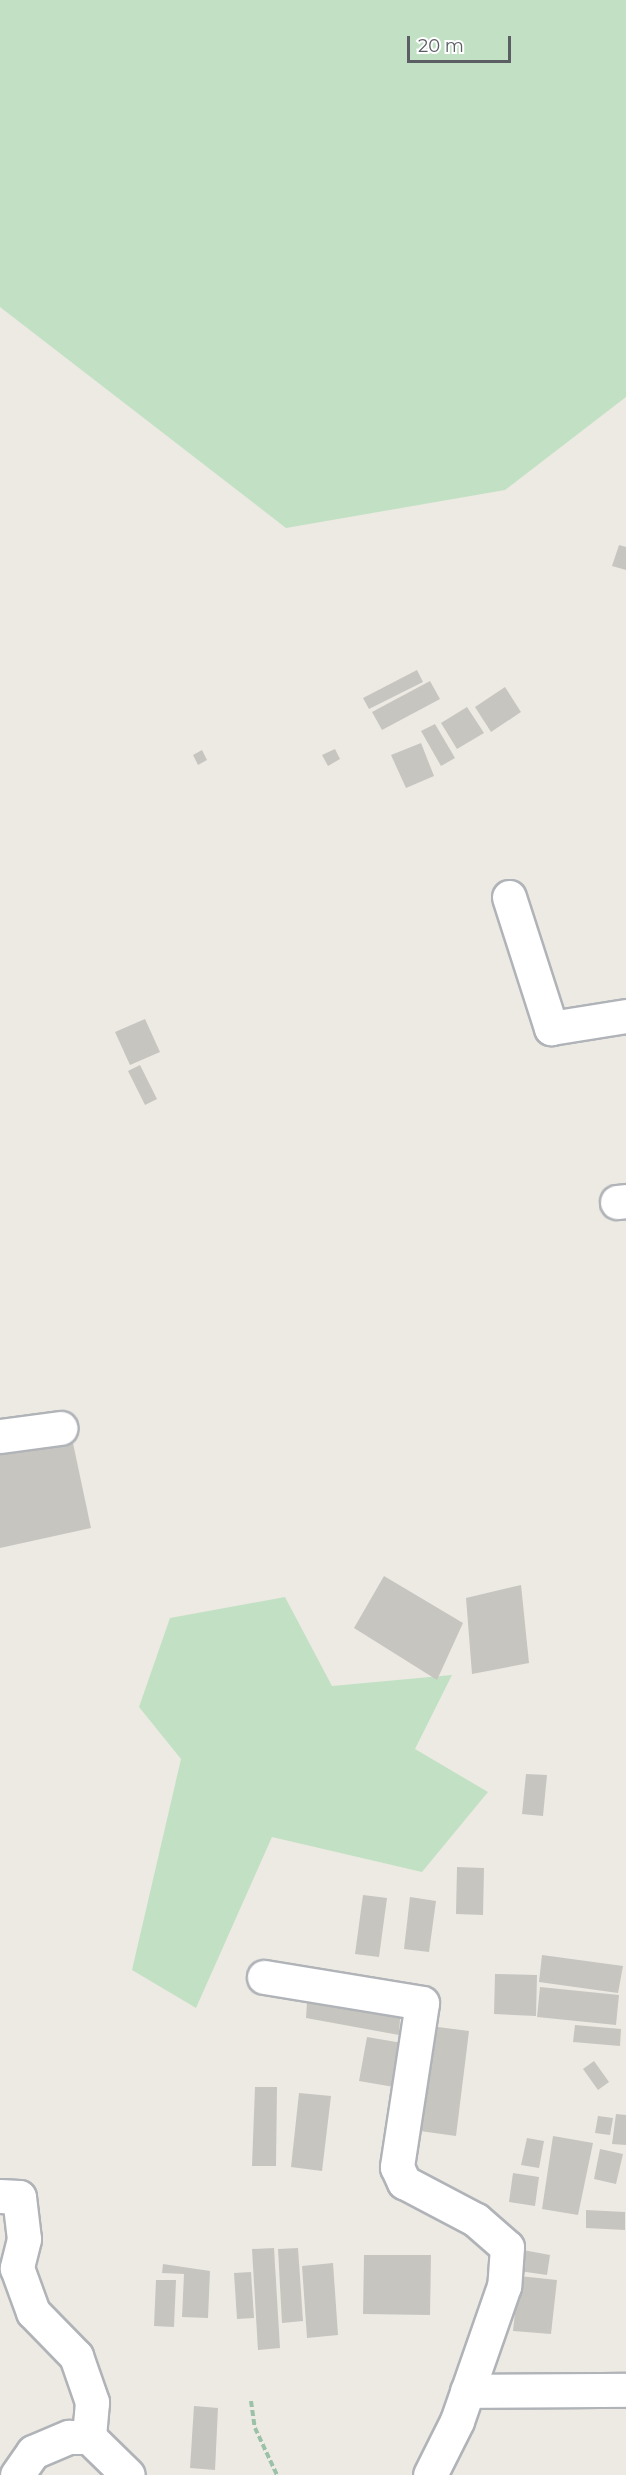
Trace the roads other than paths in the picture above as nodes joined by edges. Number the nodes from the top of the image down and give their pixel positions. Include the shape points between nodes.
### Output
1 (509, 897) dead end
2 (626, 1016) edge
3 (60, 1428) dead end
4 (0, 1436) edge
5 (264, 1977) dead end
6 (0, 2196) edge
7 (626, 2390) edge
8 (467, 2391) junction
9 (90, 2437) junction
10 (17, 2475) edge
11 (128, 2475) edge
12 (430, 2475) edge

1 - 2 street via 551,1028
3 - 4 street
5 - 8 street via 422,2003 397,2167 404,2182 476,2220 507,2247 504,2286
6 - 9 street via 19,2197 24,2239 17,2268 33,2312 76,2356 92,2402
7 - 8 street
8 - 12 street
9 - 10 street via 69,2437 33,2452
9 - 11 street

